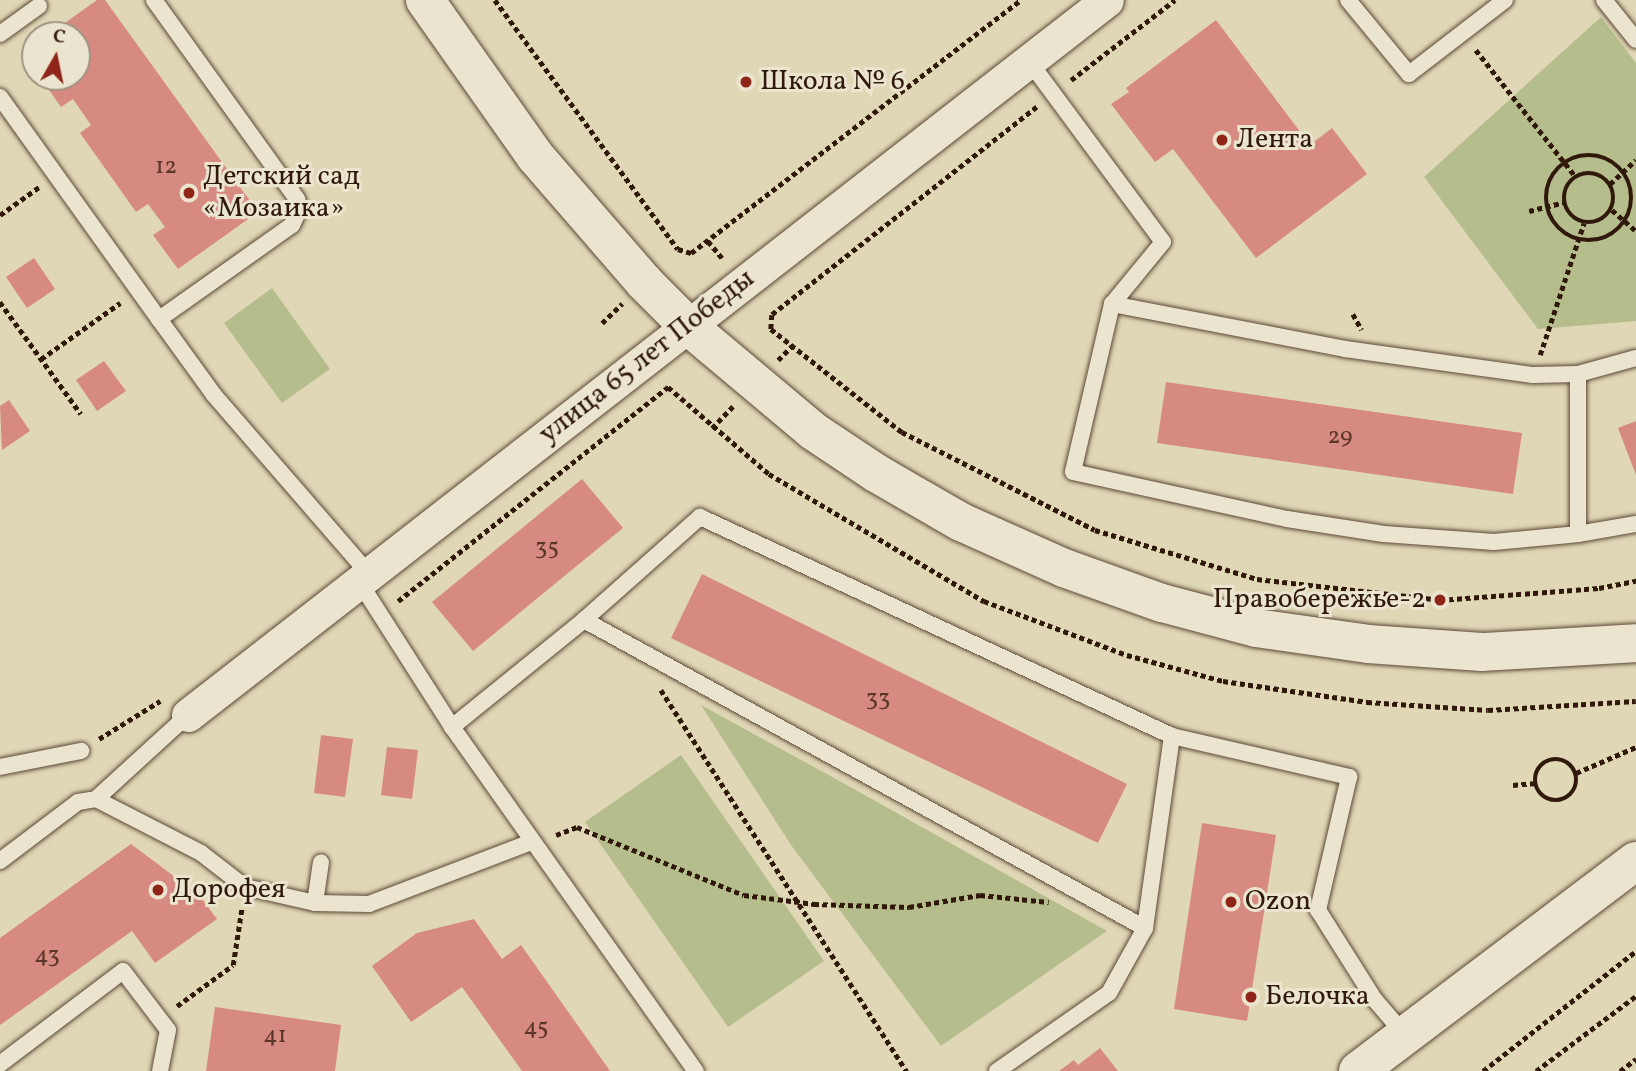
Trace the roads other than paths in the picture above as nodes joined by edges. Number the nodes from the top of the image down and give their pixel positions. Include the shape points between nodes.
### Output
1 (154, 0) edge
2 (425, 0) edge
3 (1107, 0) edge
4 (1348, 0) edge
5 (1505, 0) edge
6 (1604, 0) edge
7 (40, 2) edge
8 (0, 34) edge
9 (1636, 40) edge
10 (1029, 61) junction
11 (0, 97) edge
12 (1112, 304) junction
13 (159, 319) junction
14 (688, 326) junction
15 (1636, 358) edge
16 (1578, 374) junction
17 (1636, 524) edge
18 (1578, 534) junction
19 (365, 579) junction
20 (584, 621) junction
21 (1636, 643) edge
22 (178, 705) joint
23 (452, 727) junction
24 (1172, 736) junction
25 (80, 751) road end
26 (0, 767) edge
27 (96, 799) junction
28 (532, 843) junction
29 (0, 861) edge
30 (1636, 861) edge
31 (321, 862) dead end
32 (315, 903) junction
33 (1145, 928) junction
34 (1405, 1035) junction
35 (0, 1064) edge
36 (160, 1071) edge
37 (696, 1071) edge
38 (997, 1071) edge
39 (1358, 1071) edge

1 - 13 lane via 300,208 292,225
2 - 14 street via 543,165
3 - 10 street, улица 65 лет Победы
4 - 5 lane via 1409,74
6 - 9 lane
7 - 8 lane
10 - 12 lane via 1163,242
10 - 14 street, улица 65 лет Победы
11 - 13 lane
12 - 16 lane via 1345,349 1533,375
12 - 18 lane via 1073,472 1287,519 1384,534 1494,542
13 - 19 lane via 214,395
14 - 19 street, улица 65 лет Победы
14 - 21 street via 803,424 876,473 961,522 1064,568 1162,603 1256,628 1368,644 1482,652
15 - 16 lane
16 - 18 lane
17 - 18 lane
19 - 22 street, улица 65 лет Победы
19 - 23 lane via 381,614
20 - 23 lane
20 - 24 lane via 700,517
20 - 33 lane
22 - 27 lane
23 - 28 lane
24 - 33 lane
24 - 34 lane via 1349,778 1318,910 1375,1000
25 - 26 lane
27 - 29 lane via 78,802
27 - 32 lane via 201,853 245,887
28 - 32 lane via 369,904
28 - 37 lane
30 - 34 street
31 - 32 lane
33 - 38 lane via 1109,993
34 - 39 street
35 - 36 lane via 123,971 168,1030

